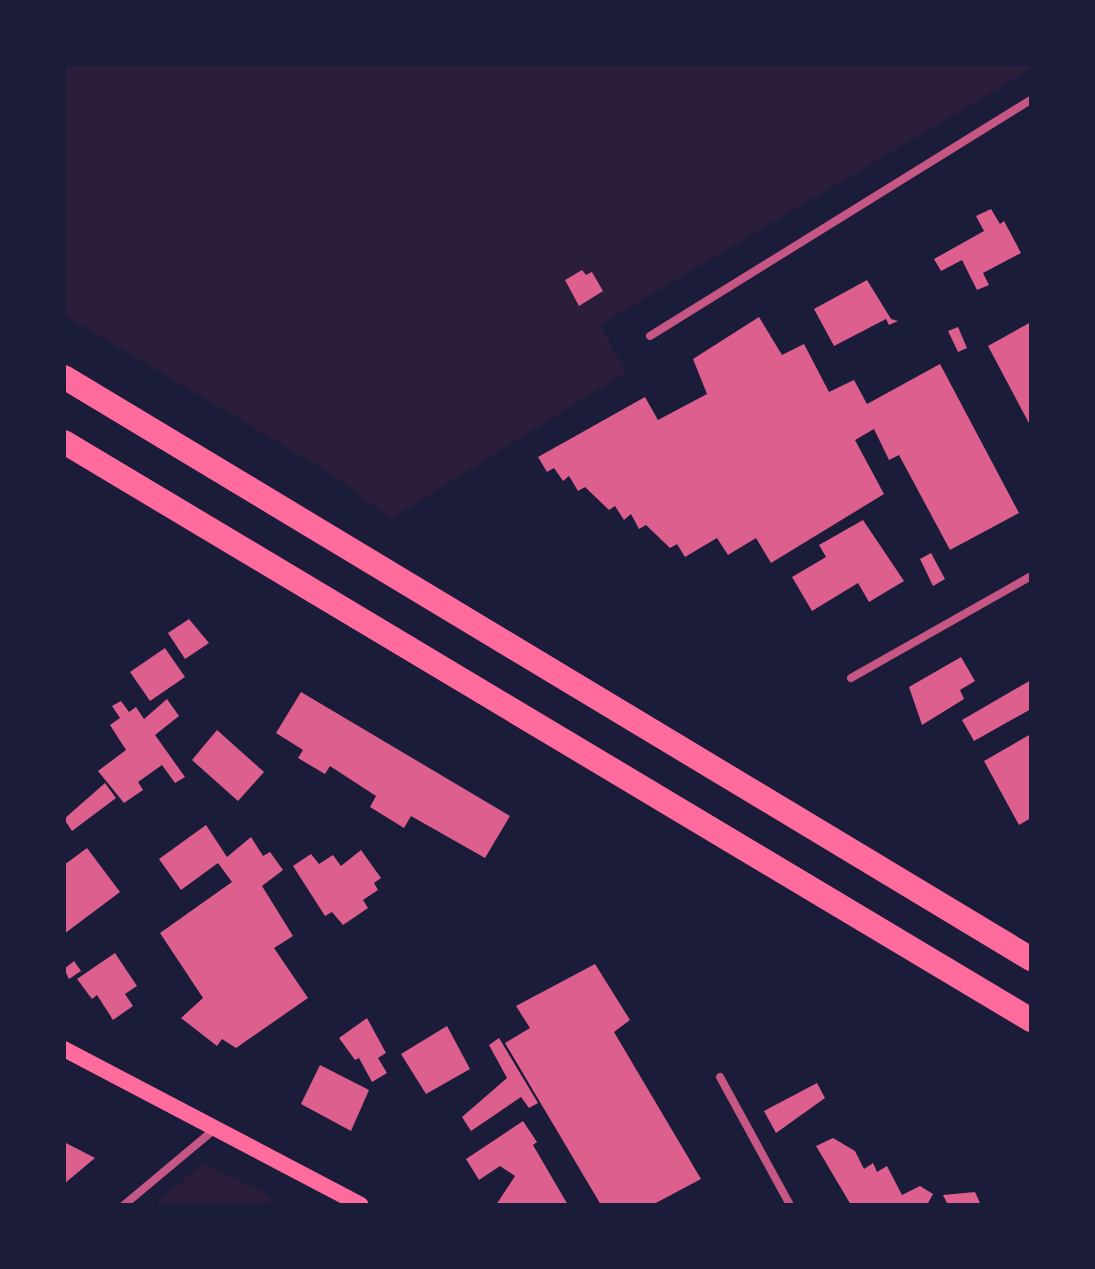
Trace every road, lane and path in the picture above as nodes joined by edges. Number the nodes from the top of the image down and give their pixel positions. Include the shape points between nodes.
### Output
1 (1031, 100) edge
2 (650, 336) dead end
3 (64, 368) edge
4 (64, 377) edge
5 (116, 408) junction
6 (64, 442) edge
7 (1031, 576) edge
8 (851, 678) dead end
9 (1031, 959) edge
10 (1031, 1020) edge
11 (64, 1049) edge
12 (720, 1077) dead end
13 (215, 1129) junction
14 (124, 1205) edge
15 (361, 1205) edge
16 (790, 1205) edge

1 - 2 street
3 - 5 highway
4 - 5 highway
5 - 9 highway
6 - 10 highway
7 - 8 street
11 - 13 main road
12 - 16 street
13 - 14 street
13 - 15 main road

